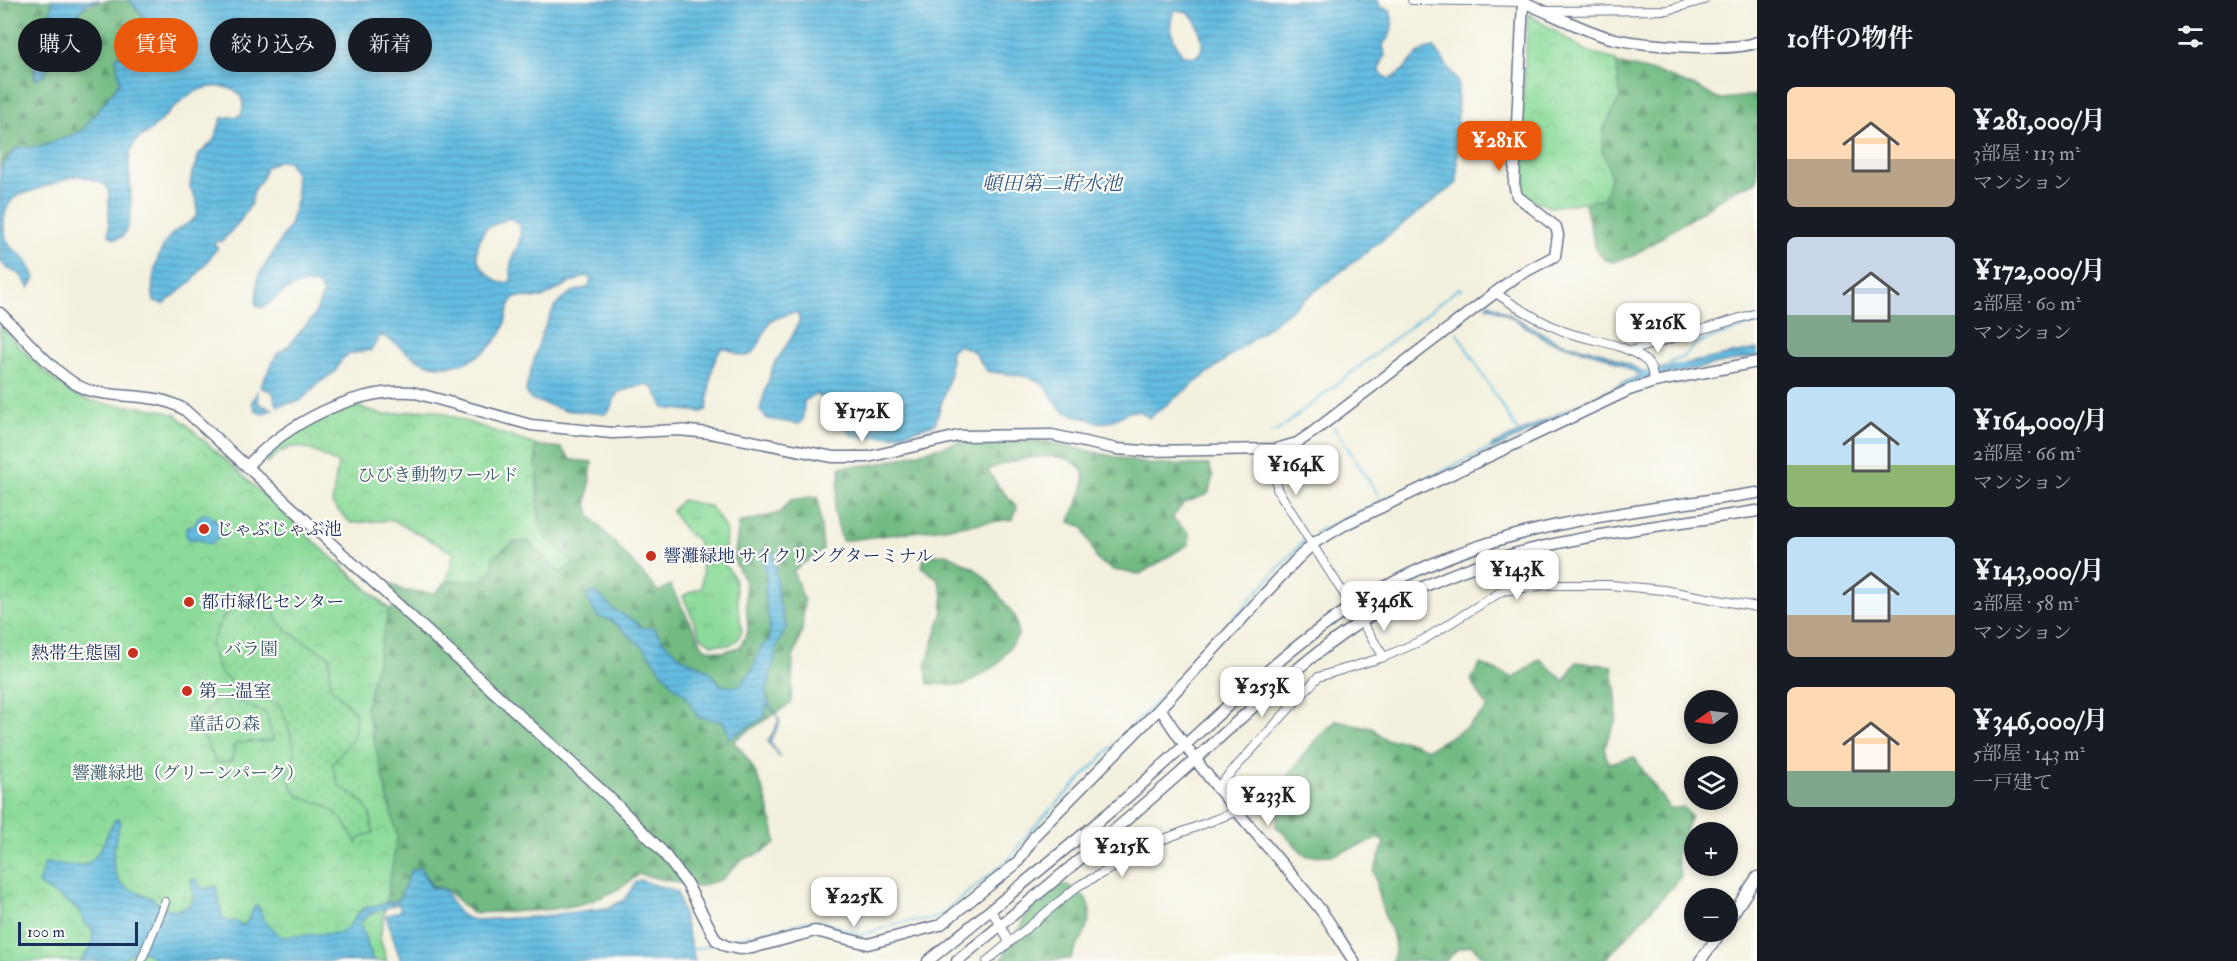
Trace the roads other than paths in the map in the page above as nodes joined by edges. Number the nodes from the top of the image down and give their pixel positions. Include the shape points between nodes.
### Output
1 (1412, 0) edge
2 (1704, 0) edge
3 (1523, 2) junction
4 (1547, 11) junction
5 (1757, 42) edge
6 (1486, 299) junction
7 (0, 313) edge
8 (1757, 313) edge
9 (1630, 351) junction
10 (1757, 362) edge
11 (1654, 382) junction
12 (1276, 449) junction
13 (247, 466) junction
14 (1757, 494) edge
15 (1757, 511) edge
16 (1314, 543) junction
17 (1352, 605) junction
18 (1757, 607) edge
19 (1362, 621) junction
20 (1384, 657) junction
21 (1160, 708) junction
22 (1184, 746) junction
23 (1195, 760) junction
24 (1216, 789) junction
25 (1235, 812) junction
26 (1757, 877) edge
27 (165, 902) dead end
28 (1738, 906) edge
29 (990, 910) junction
30 (1001, 925) junction
31 (1714, 942) edge
32 (1009, 943) junction
33 (141, 961) edge
34 (928, 961) edge
35 (957, 961) edge
36 (987, 961) edge
37 (1354, 961) edge
38 (1700, 961) edge

1 - 3 street
2 - 4 street via 1668,10
3 - 4 street
3 - 6 street via 1514,184 1517,196 1553,223 1558,243 1555,256 1516,276
4 - 5 street via 1608,37 1625,40 1715,48
6 - 9 street via 1564,331
6 - 12 street via 1313,432 1297,443
7 - 13 street via 63,375 90,391 171,402
8 - 9 street
9 - 11 street via 1651,365
10 - 11 street
11 - 16 street via 1629,390 1348,523
12 - 13 street via 1143,451 1052,435 958,436 868,457 833,457 720,434 678,430 612,433 531,425 412,392 394,391 362,396 319,414 266,445
12 - 16 street via 1277,489
13 - 21 street via 610,798 662,851 687,884 716,940 726,946 752,948 815,931 868,944 940,925 1017,863 1036,834
14 - 17 street via 1508,535 1425,566
15 - 19 street via 1525,550 1420,588
16 - 17 street
16 - 21 street
17 - 19 street
17 - 22 street via 1291,651
18 - 20 street via 1610,585 1516,588 1493,595 1423,640
19 - 20 street
19 - 23 street via 1299,666
20 - 24 street via 1318,677
21 - 22 street
22 - 23 street
22 - 29 street
23 - 24 street
23 - 30 street
24 - 25 street
25 - 32 street via 1138,849 1078,886
25 - 37 street via 1317,905
26 - 28 street
27 - 33 street
29 - 30 street
29 - 34 street
30 - 32 street
30 - 35 street
31 - 38 street
32 - 36 street

